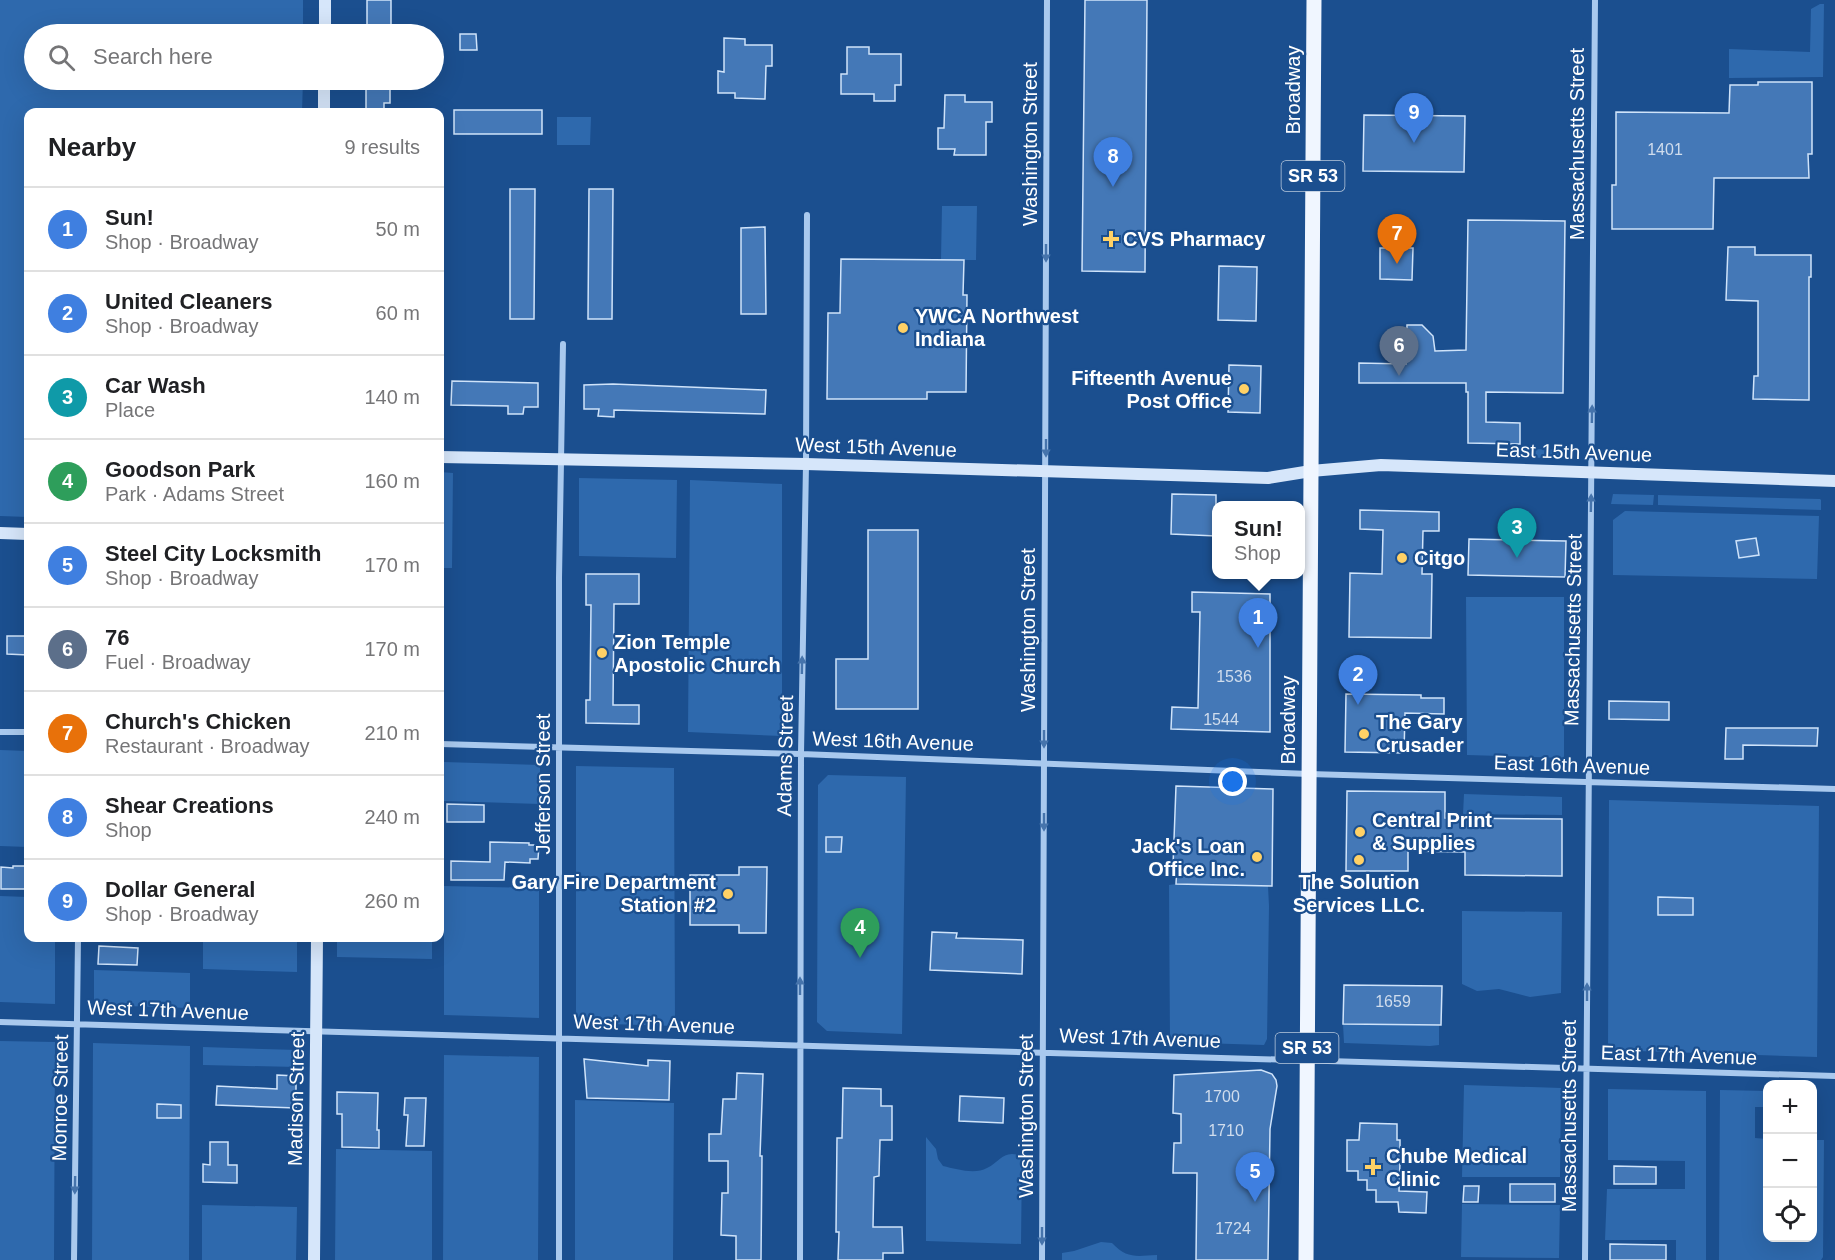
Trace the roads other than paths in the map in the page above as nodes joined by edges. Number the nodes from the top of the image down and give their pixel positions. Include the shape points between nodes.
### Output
1 (325, 0) edge
2 (1047, 0) edge
3 (1314, 0) edge
4 (1595, 0) edge
5 (325, 24) edge
6 (324, 90) edge
7 (324, 108) edge
8 (807, 215) dead end
9 (563, 344) dead end
10 (444, 457) edge
11 (561, 459) junction
12 (806, 464) junction
13 (1311, 471) junction
14 (1045, 472) junction
15 (1591, 473) junction
16 (1835, 481) edge
17 (0, 533) edge
18 (24, 534) edge
19 (0, 732) edge
20 (24, 732) edge
21 (444, 744) edge
22 (559, 747) junction
23 (801, 754) junction
24 (1044, 763) junction
25 (1309, 774) junction
26 (1588, 782) junction
27 (1835, 789) edge
28 (78, 942) edge
29 (317, 942) edge
30 (0, 1022) edge
31 (78, 1024) junction
32 (316, 1031) junction
33 (559, 1038) junction
34 (800, 1044) junction
35 (1043, 1052) junction
36 (1307, 1061) junction
37 (1586, 1069) junction
38 (1835, 1076) edge
39 (74, 1260) edge
40 (314, 1260) edge
41 (559, 1260) edge
42 (800, 1260) edge
43 (1042, 1260) edge
44 (1306, 1260) edge
45 (1585, 1260) edge

1 - 5 main road
2 -> 14 street, Washington Street
3 - 13 main road, Broadway / SR 53
15 -> 4 street, Massachusetts Street
6 - 7 main road
8 - 12 street, Adams Street
9 - 11 street, Jefferson Street
10 - 11 main road, West 15th Avenue
11 - 12 main road, West 15th Avenue
11 - 22 street, Jefferson Street
12 - 14 main road, West 15th Avenue
23 -> 12 street, Adams Street
13 - 14 main road, West 15th Avenue via 1268,478
13 - 15 main road, East 15th Avenue via 1374,465
13 - 25 main road, Broadway / SR 53
14 -> 24 street, Washington Street
15 - 16 main road, East 15th Avenue
26 -> 15 street, Massachusetts Street
17 - 18 main road
19 - 20 street
21 - 22 street, West 16th Avenue
22 - 23 street, West 16th Avenue
22 - 33 street, Jefferson Street
23 - 24 street, West 16th Avenue
34 -> 23 street, Adams Street
24 - 25 street, West 16th Avenue
24 -> 35 street, Washington Street
25 - 26 street, East 16th Avenue
25 - 36 main road, Broadway / SR 53
26 - 27 street, East 16th Avenue
37 -> 26 street, Massachusetts Street
28 - 31 street, Monroe Street
29 - 32 main road, Madison Street
30 - 31 street, West 17th Avenue
31 - 32 street, West 17th Avenue
31 -> 39 street, Monroe Street
32 - 33 street, West 17th Avenue
32 - 40 main road, Madison Street
33 - 34 street, West 17th Avenue
33 - 41 street, Jefferson Street
34 - 35 street, West 17th Avenue
34 - 42 street, Adams Street
35 - 36 street, West 17th Avenue
35 -> 43 street, Washington Street
36 - 37 street, East 17th Avenue
36 - 44 main road, Broadway / SR 53
37 - 38 street, East 17th Avenue
37 - 45 street, Massachusetts Street

